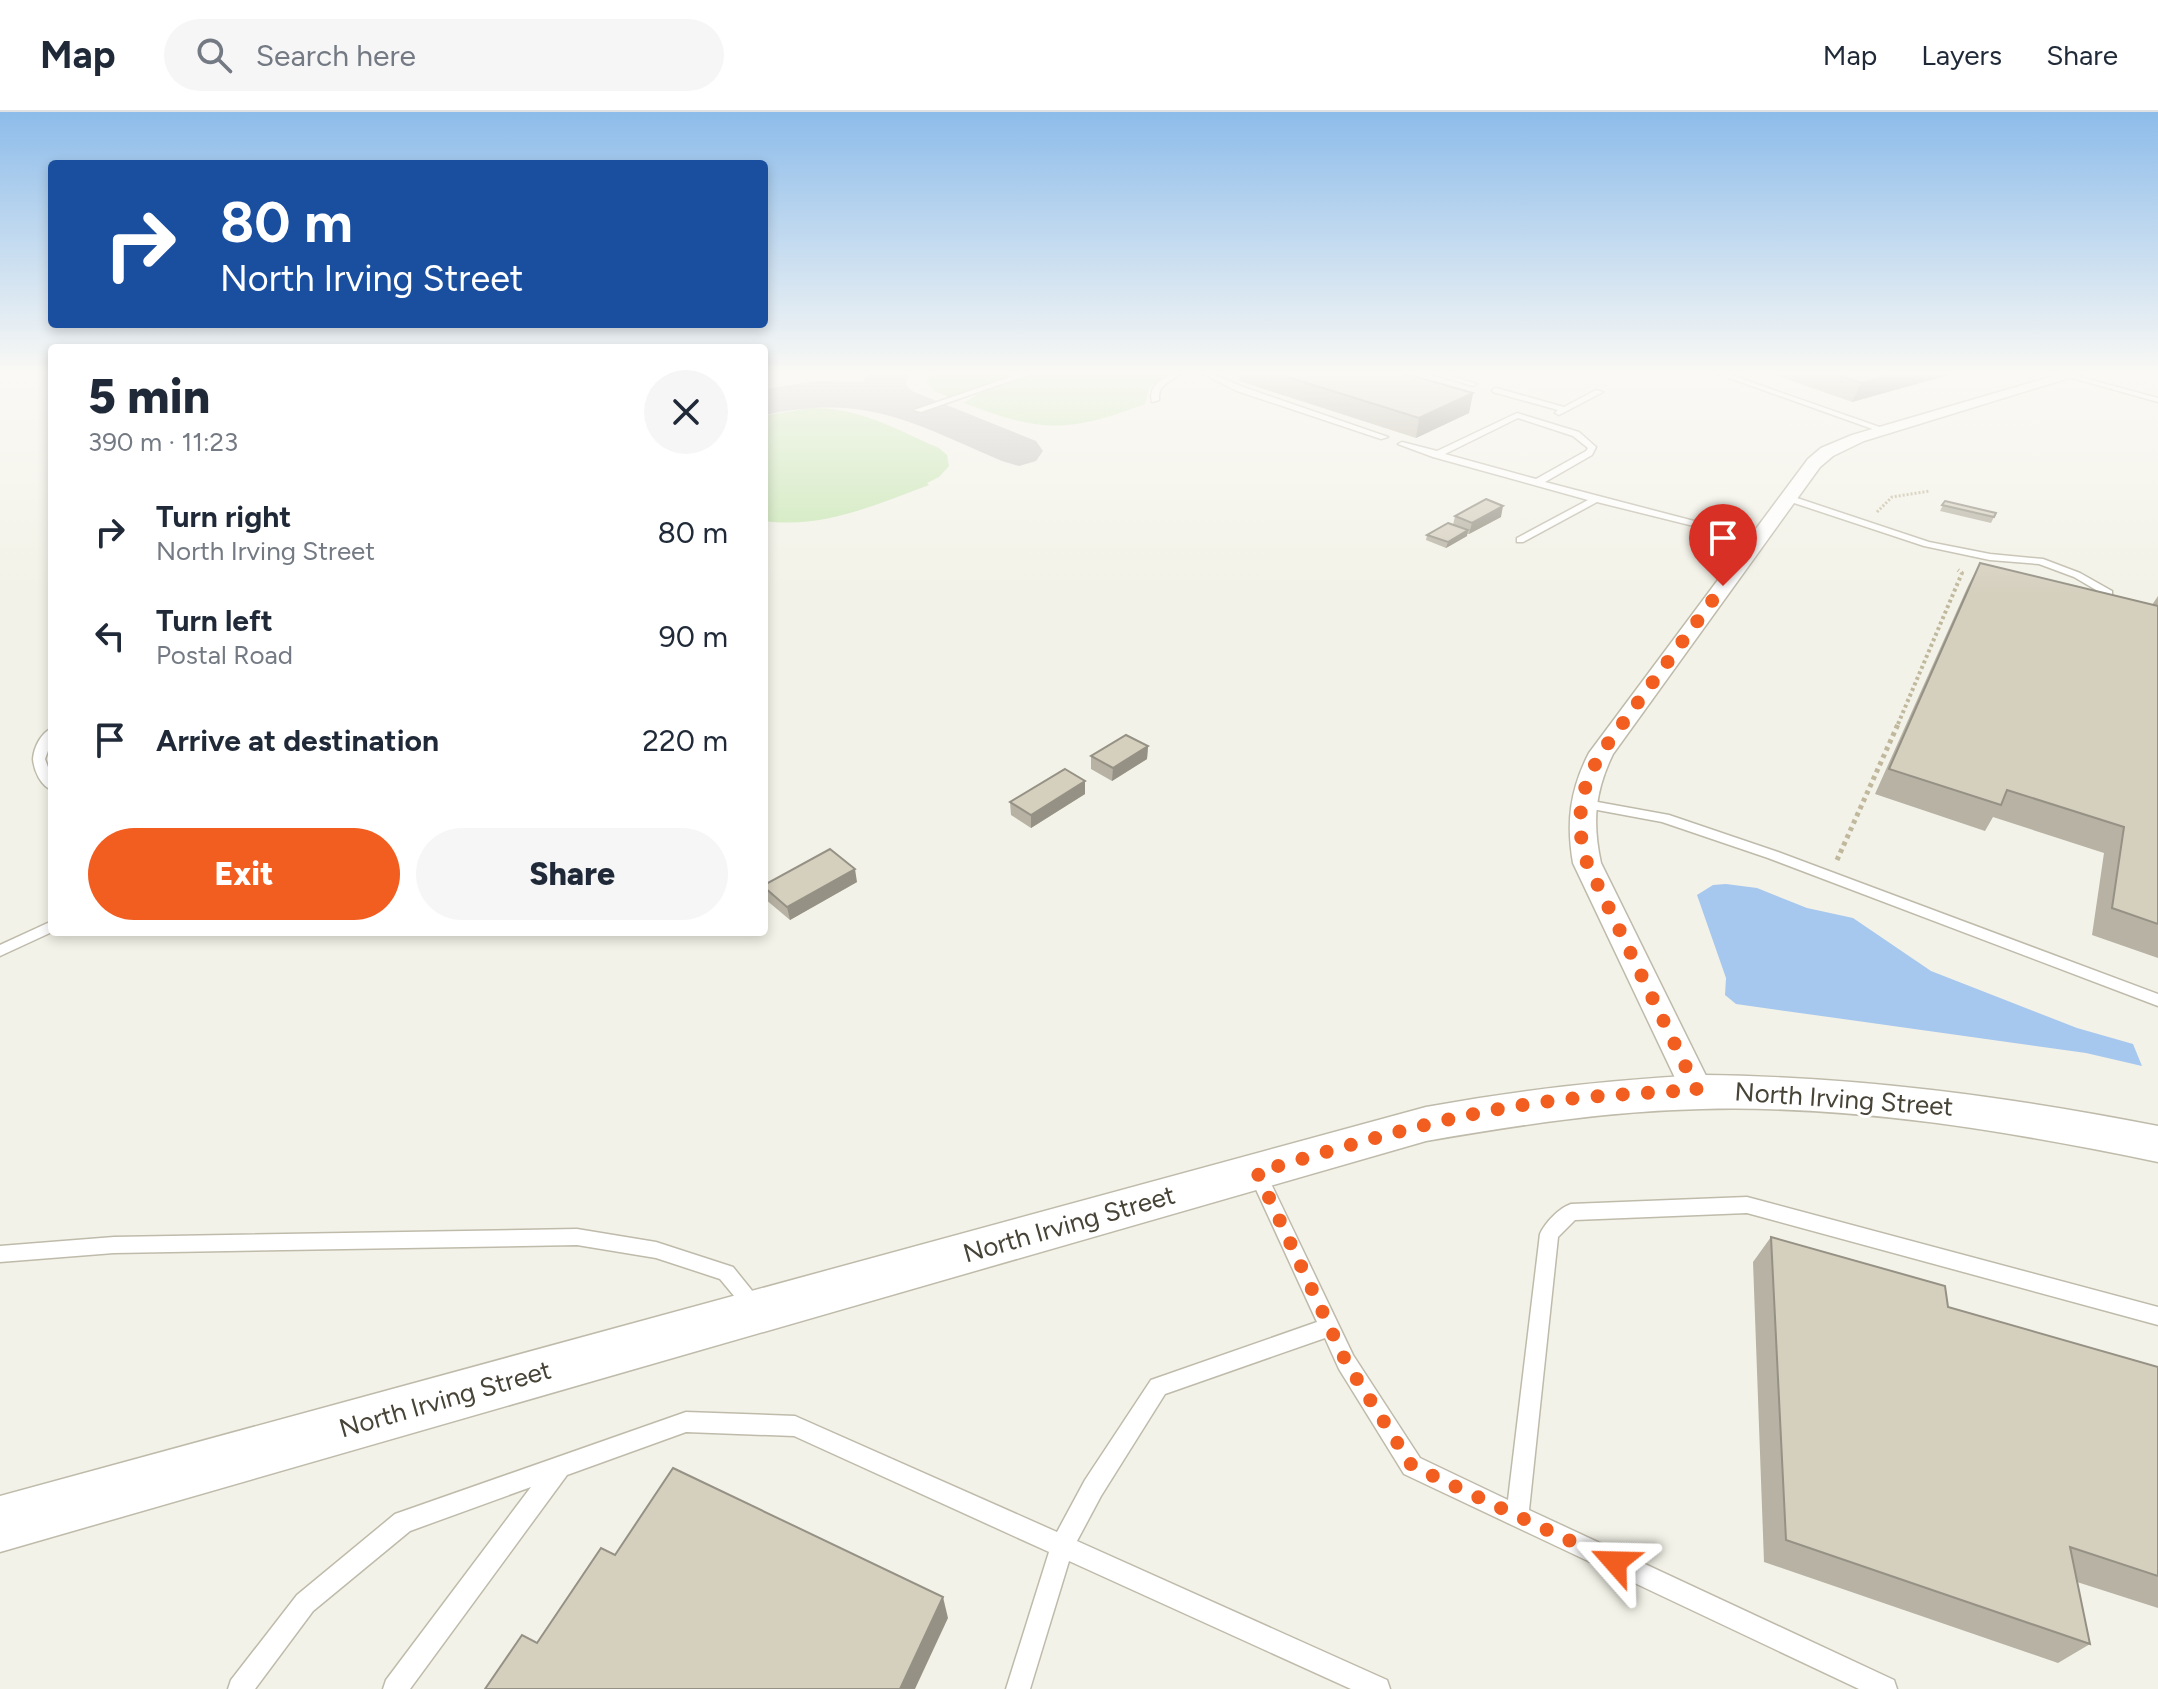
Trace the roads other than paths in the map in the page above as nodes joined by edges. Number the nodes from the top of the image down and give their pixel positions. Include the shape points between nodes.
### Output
1 (1413, 448) edge
2 (1451, 448) edge
3 (1591, 448) edge
4 (1838, 448) edge
5 (1436, 455) junction
6 (1538, 482) junction
7 (1788, 498) junction
8 (1596, 499) junction
9 (1758, 539) junction
10 (1520, 540) dead end
11 (2107, 604) edge
12 (48, 738) edge
13 (48, 781) edge
14 (1581, 803) junction
15 (48, 928) edge
16 (0, 951) edge
17 (2158, 1000) edge
18 (1697, 1090) junction
19 (2158, 1144) edge
20 (1257, 1172) junction
21 (0, 1254) edge
22 (759, 1311) junction
23 (2158, 1316) edge
24 (1329, 1327) junction
25 (560, 1466) junction
26 (1517, 1515) junction
27 (0, 1525) edge
28 (1062, 1546) junction
29 (240, 1689) edge
30 (395, 1689) edge
31 (1018, 1689) edge
32 (1378, 1689) edge
33 (1885, 1689) edge

1 - 5 lane
2 - 5 lane
3 - 6 lane
4 - 7 street via 1814,463
5 - 6 lane
6 - 8 lane
7 - 9 street
7 - 11 lane via 1927,544 2040,561 2108,593
8 - 9 lane
8 - 10 lane
9 - 14 street via 1601,753
12 - 13 lane via 37,754 38,768
14 - 17 lane via 1664,818
14 - 18 street via 1580,832 1594,880
15 - 16 lane
18 - 19 street, North Irving Street via 1935,1103
18 - 20 street, North Irving Street via 1593,1096 1492,1110
20 - 22 street, North Irving Street
20 - 24 lane
21 - 22 lane via 114,1245 577,1237 656,1250 726,1273
22 - 27 street, North Irving Street
23 - 26 lane via 1747,1205 1571,1212 1549,1234
24 - 26 lane via 1412,1466
24 - 28 lane via 1158,1387
25 - 28 lane via 686,1422 795,1426
25 - 29 lane via 403,1522 305,1603
25 - 30 lane
26 - 33 lane
28 - 31 lane
28 - 32 lane

